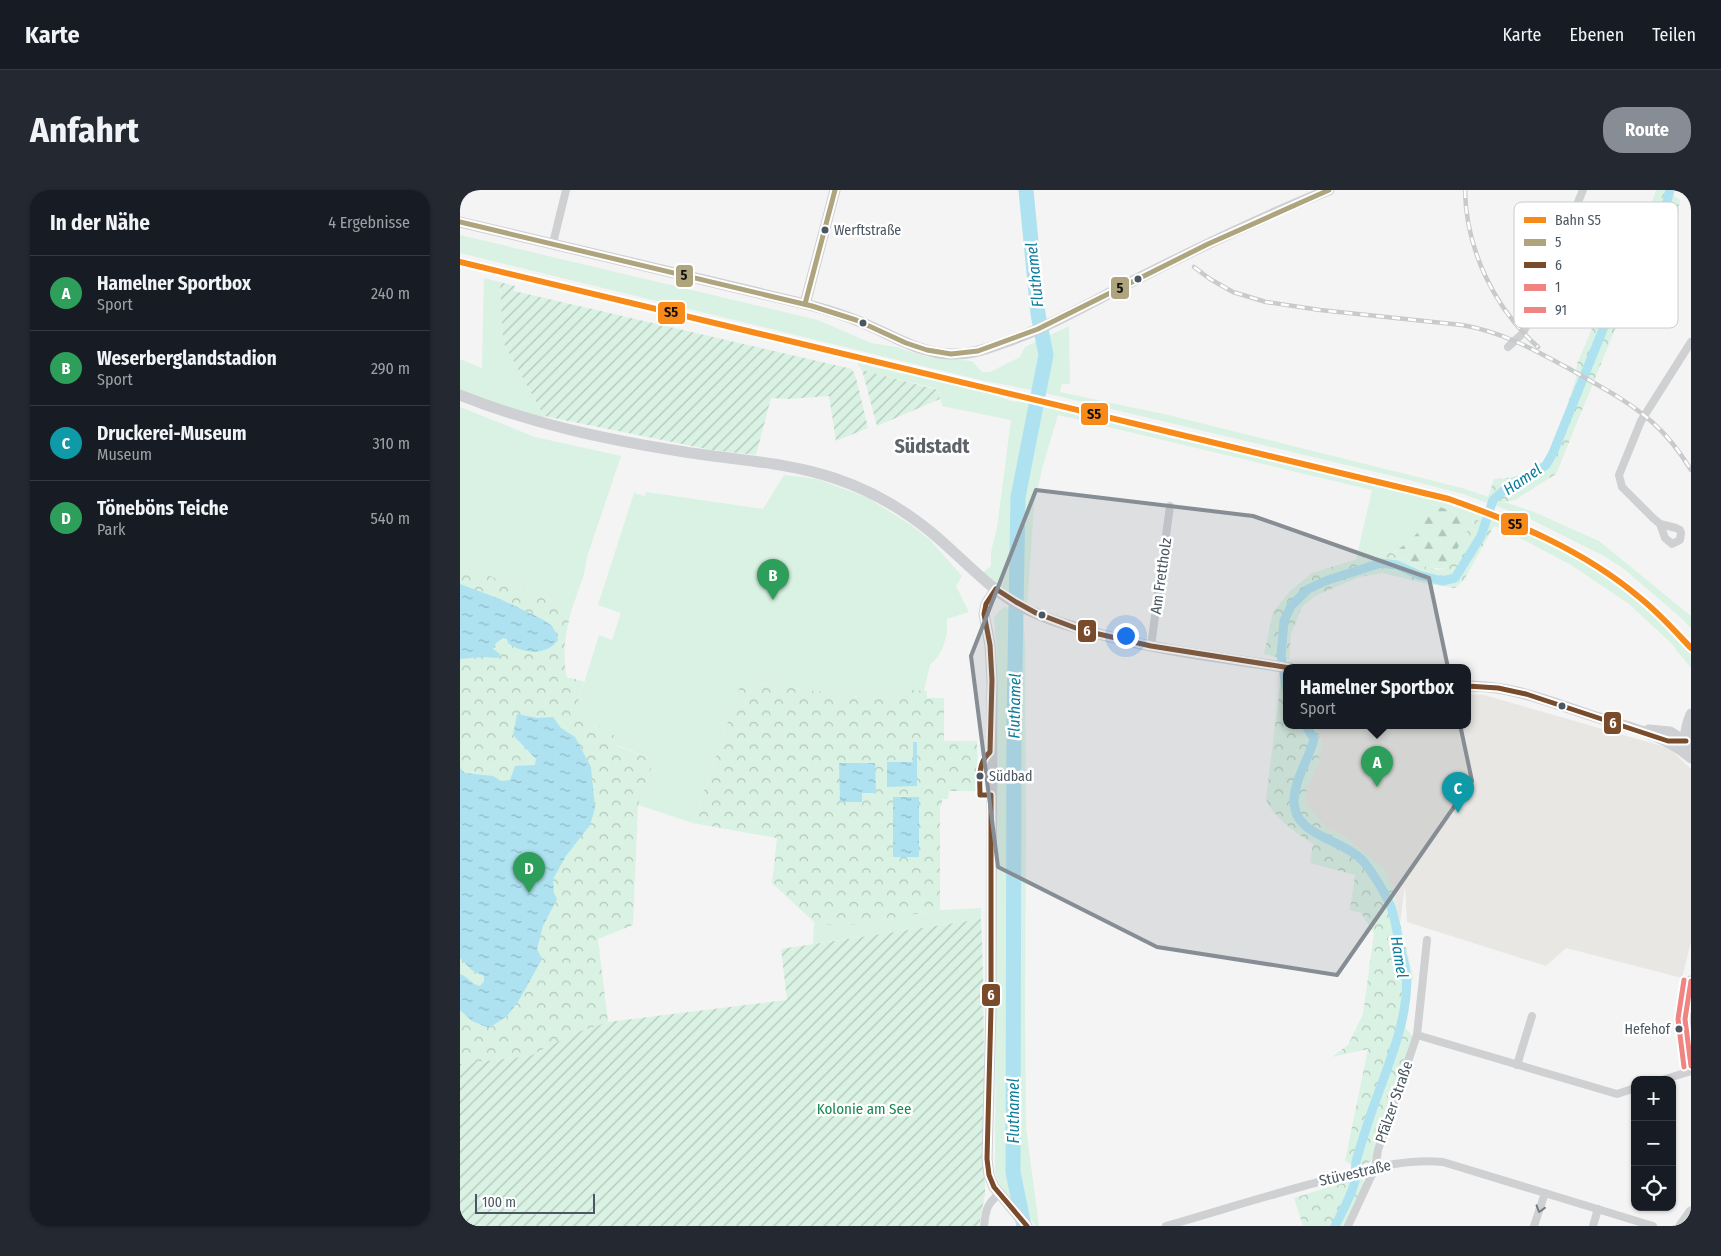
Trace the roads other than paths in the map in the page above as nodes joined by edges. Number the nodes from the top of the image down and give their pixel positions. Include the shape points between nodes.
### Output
1 (566, 190) edge
2 (835, 190) edge
3 (1330, 190) edge
4 (1582, 190) edge
5 (1577, 202) edge
6 (460, 222) edge
7 (553, 243) junction
8 (805, 304) junction
9 (1526, 328) edge
10 (1691, 342) edge
11 (1508, 346) dead end
12 (460, 395) edge
13 (1170, 506) dead end
14 (1660, 524) dead end
15 (1000, 592) junction
16 (1151, 646) junction
17 (1283, 667) edge
18 (1471, 686) edge
19 (1689, 719) edge
20 (1669, 737) junction
21 (1689, 747) edge
22 (1427, 940) dead end
23 (1691, 981) edge
24 (1532, 1016) dead end
25 (1417, 1035) junction
26 (1517, 1065) junction
27 (1691, 1066) edge
28 (1691, 1071) edge
29 (1675, 1076) edge
30 (1631, 1089) edge
31 (1375, 1168) junction
32 (1545, 1193) junction
33 (999, 1194) junction
34 (1598, 1209) junction
35 (1691, 1212) edge
36 (984, 1226) edge
37 (1027, 1226) edge
38 (1166, 1226) edge
39 (1348, 1226) edge
40 (1534, 1226) edge
41 (1593, 1226) edge
42 (1653, 1226) edge
43 (1681, 1226) edge

1 - 7 street
2 - 8 main road
3 - 8 main road via 1163,266 1054,322 974,352 932,352 901,342 833,311
4 - 5 street
6 - 7 main road
7 - 8 main road
9 - 11 street
10 - 14 street via 1644,415 1619,475 1619,482 1626,492
12 - 15 main road via 542,424 685,452 780,465 814,472 854,486 884,500 932,532
13 - 16 street, Am Frettholz
15 - 16 main road via 1025,608 1071,626
15 - 33 main road via 986,604 984,614 992,680 987,1159 989,1175
16 - 17 main road
18 - 20 main road via 1526,694
19 - 20 main road
19 - 21 main road via 1684,735
20 - 21 main road
22 - 25 street, Pfälzer Straße
23 - 27 main road via 1685,1019
24 - 26 street
25 - 26 street
25 - 31 street, Pfälzer Straße via 1378,1150
26 - 30 street via 1617,1094
28 - 29 street
31 - 32 street, Stüvestraße via 1408,1161 1443,1162
31 - 38 street, Stüvestraße
31 - 39 street, Pfälzer Straße
32 - 34 street, Stüvestraße
32 -> 40 street
33 - 36 street via 986,1208
33 - 37 main road
34 - 41 street
34 - 42 street, Stüvestraße
35 - 43 main road

